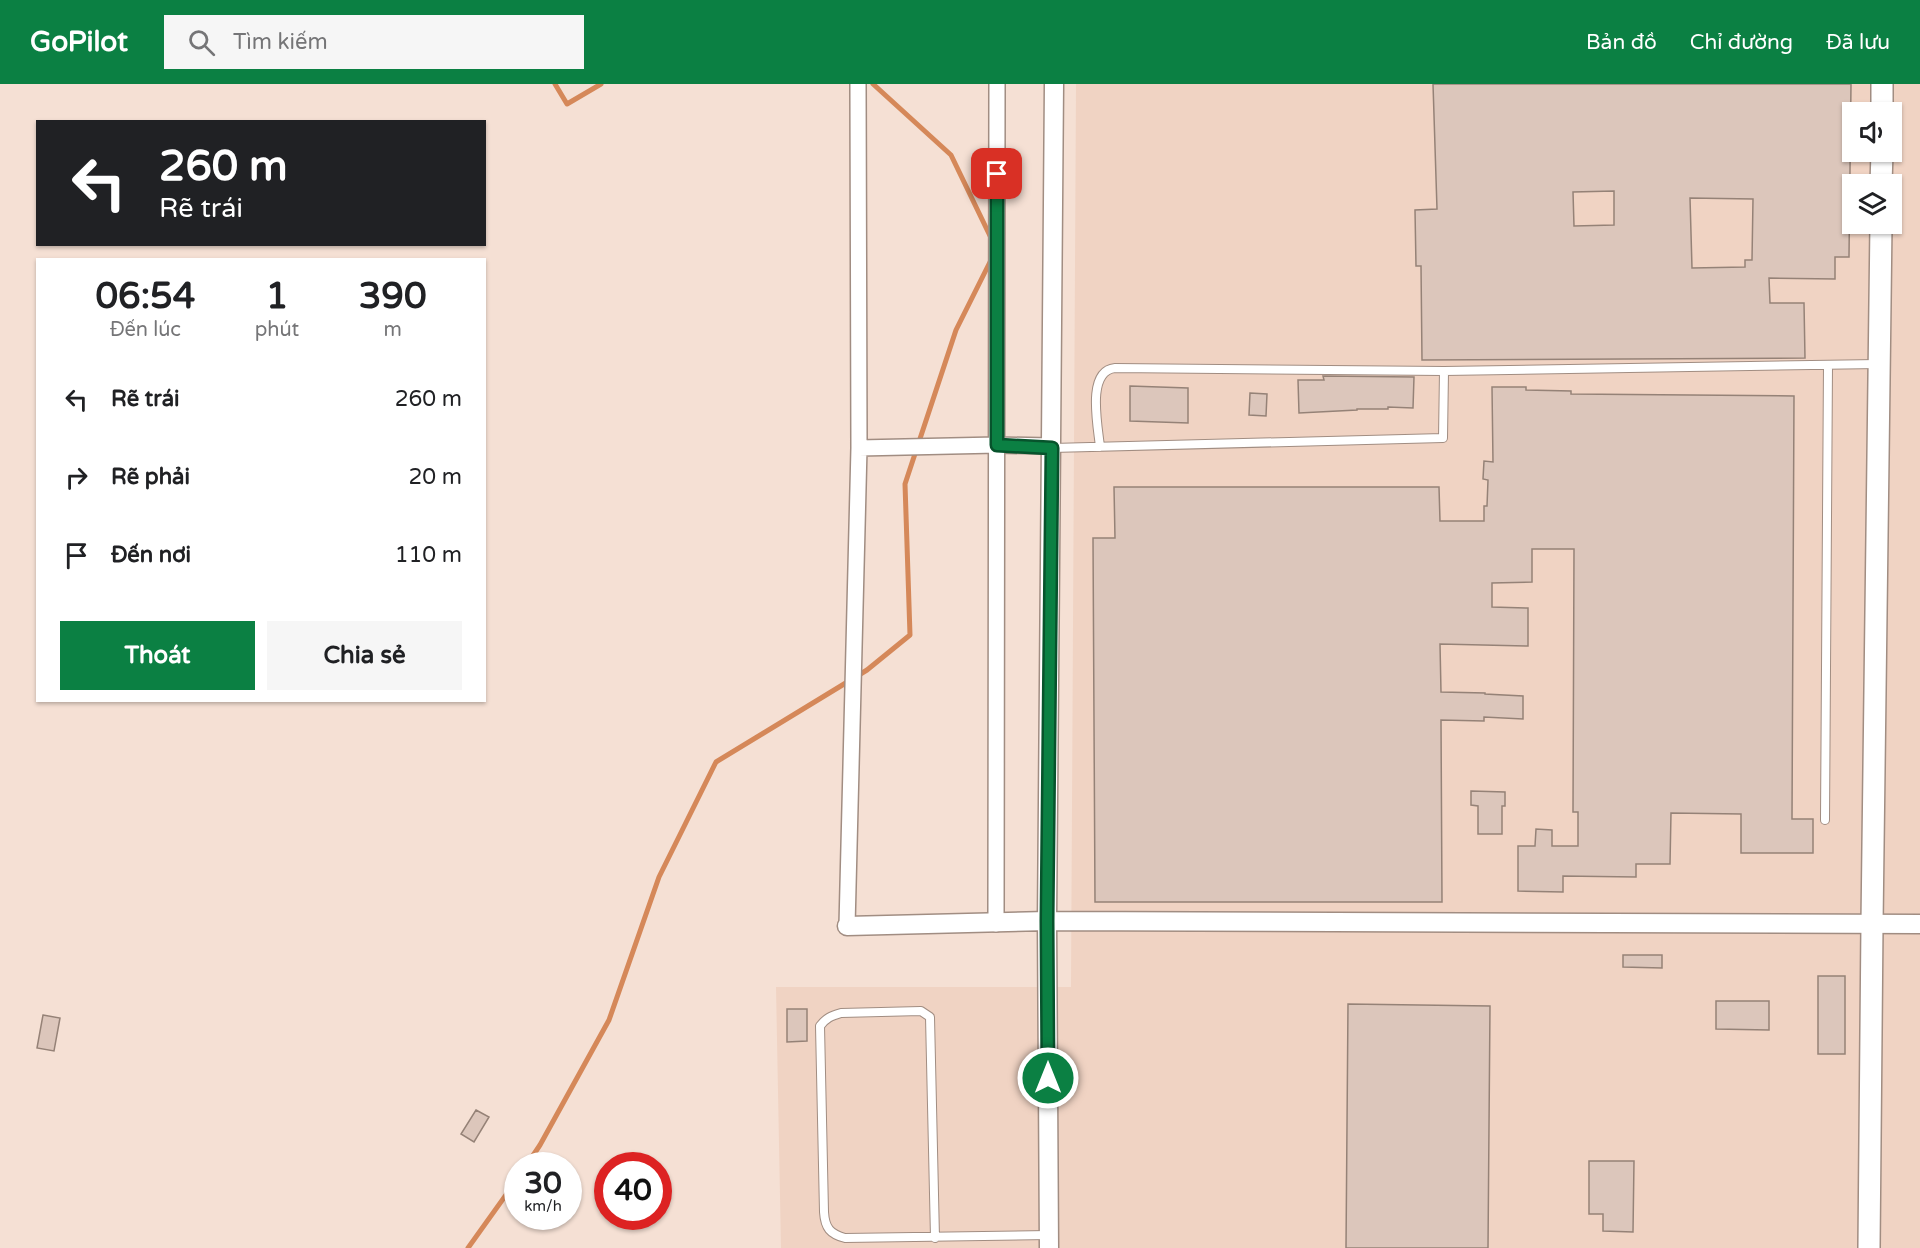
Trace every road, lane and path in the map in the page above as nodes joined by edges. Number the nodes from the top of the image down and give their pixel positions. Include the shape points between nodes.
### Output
1 (858, 84) edge
2 (997, 84) edge
3 (1054, 84) edge
4 (1882, 84) edge
5 (1882, 102) edge
6 (1881, 234) edge
7 (1880, 364) junction
8 (1828, 365) junction
9 (1444, 371) junction
10 (997, 445) junction
11 (1051, 447) junction
12 (1100, 447) junction
13 (858, 448) junction
14 (1825, 820) dead end
15 (1047, 921) junction
16 (996, 924) junction
17 (1872, 924) junction
18 (1920, 924) edge
19 (847, 926) joint
20 (935, 1238) junction
21 (1049, 1242) edge
22 (1869, 1248) edge

1 - 13 street
2 - 10 street
3 - 11 street
4 - 5 main road
6 - 7 main road
7 - 8 lane
7 - 17 main road
8 - 9 lane
8 - 14 lane
9 - 12 lane via 1443,438
9 - 12 lane via 1108,369 1097,383
10 - 11 street
10 - 13 street
10 - 16 street
11 - 12 lane
11 - 15 street
13 - 19 street
15 - 16 street
15 - 17 street
15 - 21 street
16 - 19 street
17 - 18 street
17 - 22 main road
20 - 20 lane via 930,1017 921,1011 830,1016 820,1026 824,1222 828,1231 845,1238
20 - 21 lane

